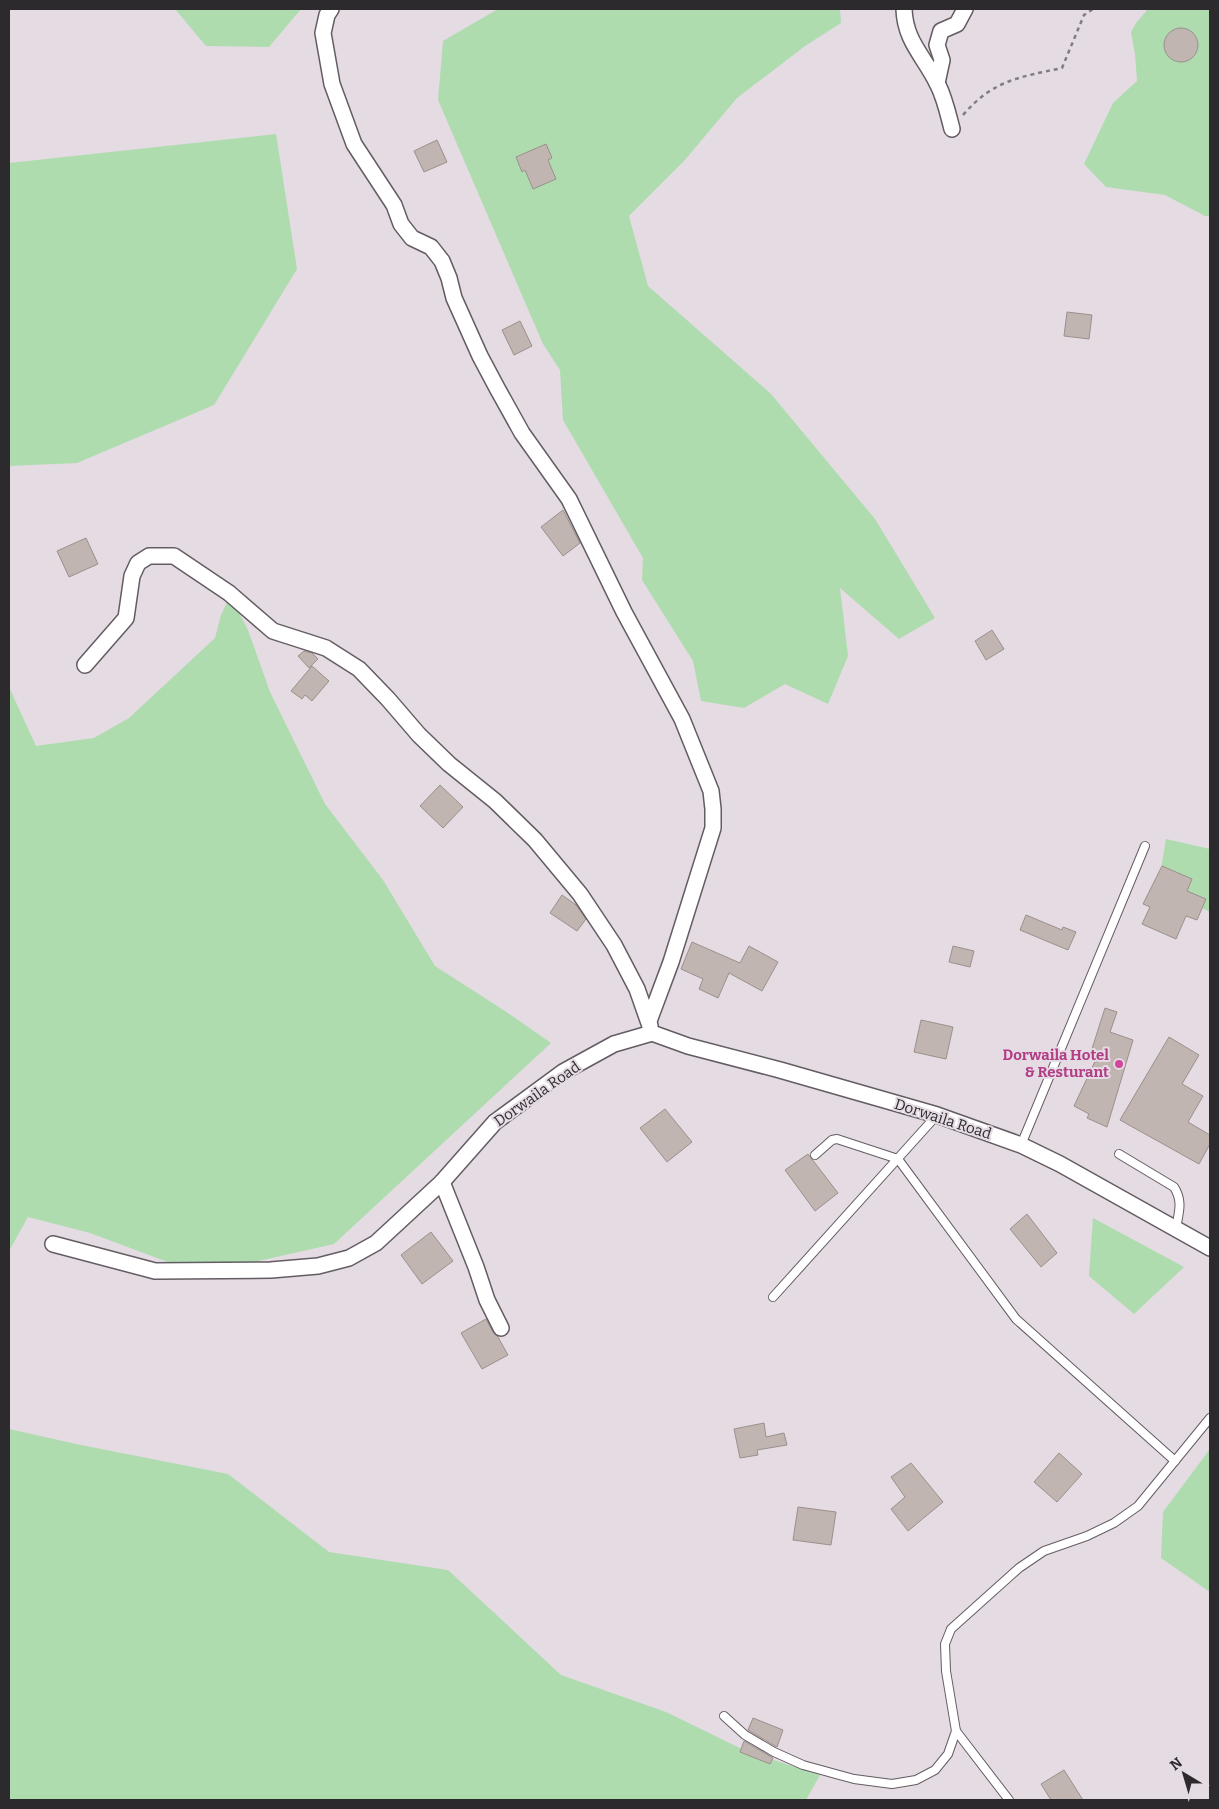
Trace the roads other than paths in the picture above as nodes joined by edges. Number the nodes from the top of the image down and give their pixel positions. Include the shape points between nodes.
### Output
1 (331, 9) edge
2 (904, 9) edge
3 (965, 9) edge
4 (937, 83) junction
5 (952, 129) road end
6 (85, 665) dead end
7 (1145, 846) dead end
8 (650, 1027) junction
9 (937, 1116) junction
10 (1021, 1145) junction
11 (1119, 1154) dead end
12 (815, 1155) dead end
13 (898, 1159) junction
14 (442, 1182) junction
15 (1176, 1228) junction
16 (52, 1244) dead end
17 (1210, 1248) edge
18 (773, 1297) dead end
19 (501, 1328) dead end
20 (1210, 1418) edge
21 (1175, 1460) junction
22 (724, 1716) dead end
23 (956, 1731) junction
24 (1009, 1800) edge

1 - 8 street via 323,33 332,84 354,144 394,206 400,224 412,238 431,247 442,261 454,298 480,356 522,433 569,499 624,612 682,719 711,791 713,828
2 - 4 street via 911,41
3 - 4 street via 957,24 941,31 937,45 942,60
4 - 5 street
6 - 8 street via 126,618 132,576 138,563 148,556 174,556 229,593 274,630 326,648 359,669 419,735 534,840 580,894 614,945 637,989
7 - 10 lane
8 - 9 street, Dorwaila Road via 688,1046
8 - 14 street, Dorwaila Road via 564,1072 495,1122
9 - 10 street, Dorwaila Road
9 - 13 lane
10 - 15 street, Dorwaila Road
11 - 15 lane via 1174,1187 1180,1204
12 - 13 lane via 837,1139
13 - 18 lane
13 - 21 lane via 1016,1319
14 - 16 street, Dorwaila Road via 376,1243 349,1258 318,1266 271,1270 155,1271
14 - 19 street
15 - 17 street, Dorwaila Road
20 - 21 lane
21 - 23 lane via 1138,1506 1087,1536 1044,1551 1019,1568 951,1629 945,1644 946,1672
22 - 23 lane via 774,1752 803,1765 854,1779 892,1784 916,1780 935,1770 948,1754
23 - 24 lane

